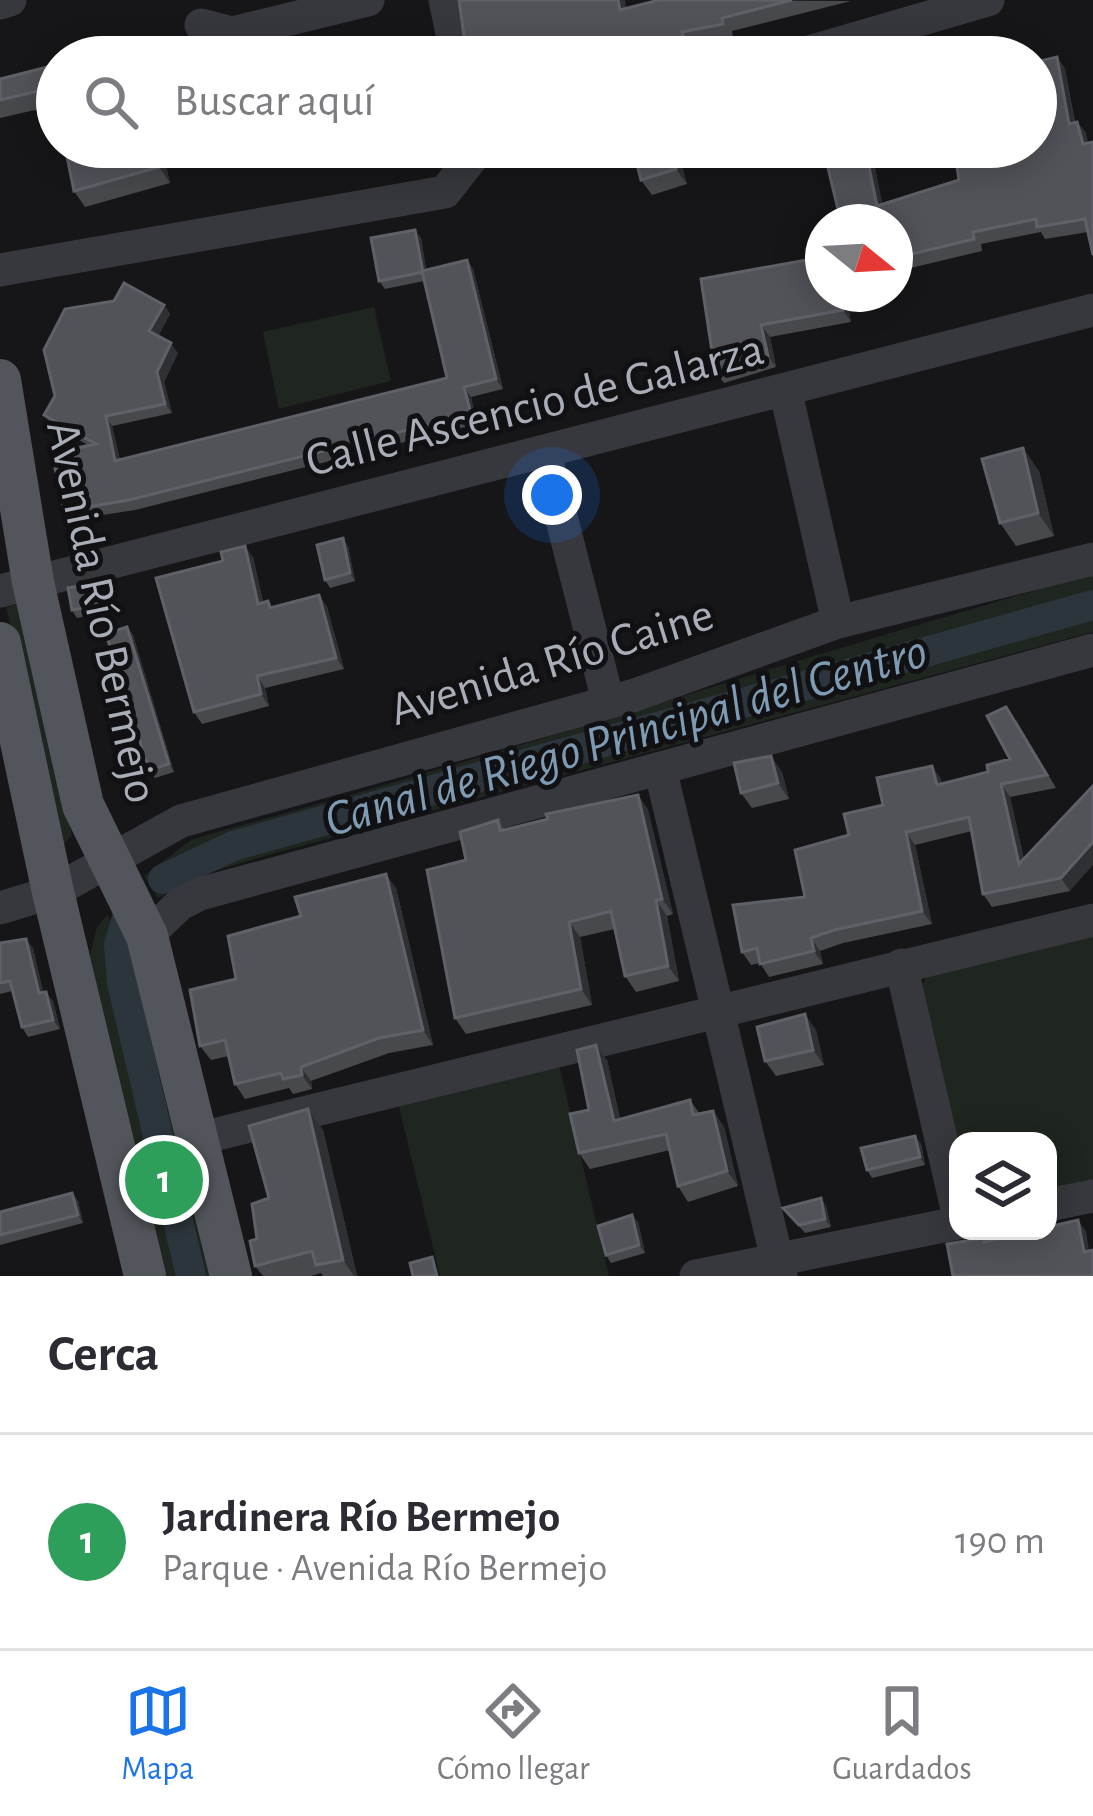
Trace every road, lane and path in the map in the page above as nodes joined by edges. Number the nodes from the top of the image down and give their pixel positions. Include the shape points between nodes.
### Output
1 (10, 0) edge
2 (368, 0) edge
3 (445, 0) edge
4 (988, 0) edge
5 (0, 3) edge
6 (201, 26) dead end
7 (453, 36) edge
8 (864, 36) edge
9 (465, 168) edge
10 (0, 270) edge
11 (1093, 310) edge
12 (0, 380) edge
13 (786, 393) junction
14 (544, 453) junction
15 (1093, 559) edge
16 (16, 586) edge
17 (838, 622) junction
18 (0, 643) edge
19 (1093, 650) edge
20 (608, 701) junction
21 (660, 768) junction
22 (112, 864) junction
23 (53, 892) junction
24 (0, 908) edge
25 (1093, 920) edge
26 (147, 935) junction
27 (901, 964) junction
28 (716, 1010) junction
29 (197, 1139) junction
30 (949, 1174) edge
31 (1093, 1196) edge
32 (1057, 1203) edge
33 (949, 1225) edge
34 (779, 1268) edge
35 (146, 1276) edge
36 (232, 1276) edge
37 (695, 1276) edge

1 - 5 street
2 - 6 street via 232,33
3 - 7 street
4 - 8 street
9 - 10 street via 445,192
11 - 13 street, Calle Ascencio de Galarza
12 - 16 main road, Avenida Río Bermejo
13 - 14 street, Calle Ascencio de Galarza
13 - 17 street
14 - 16 street, Calle Ascencio de Galarza
14 - 20 street
15 - 17 street, Avenida Río Caine
16 - 22 main road, Avenida Río Bermejo via 83,805
17 - 20 street, Avenida Río Caine
18 - 23 main road
19 - 21 street
20 - 22 street, Avenida Río Caine via 182,821
21 - 26 street via 200,894
21 - 28 street
22 - 23 street, Avenida Río Caine
22 - 26 main road, Avenida Río Bermejo
23 - 24 street, Avenida Río Caine
23 - 35 main road
25 - 27 street
26 - 29 main road, Avenida Río Bermejo
27 - 28 street
27 - 30 street
28 - 29 street
28 - 34 street
29 - 36 main road, Avenida Río Bermejo
31 - 32 street
33 - 34 street
34 - 37 street

